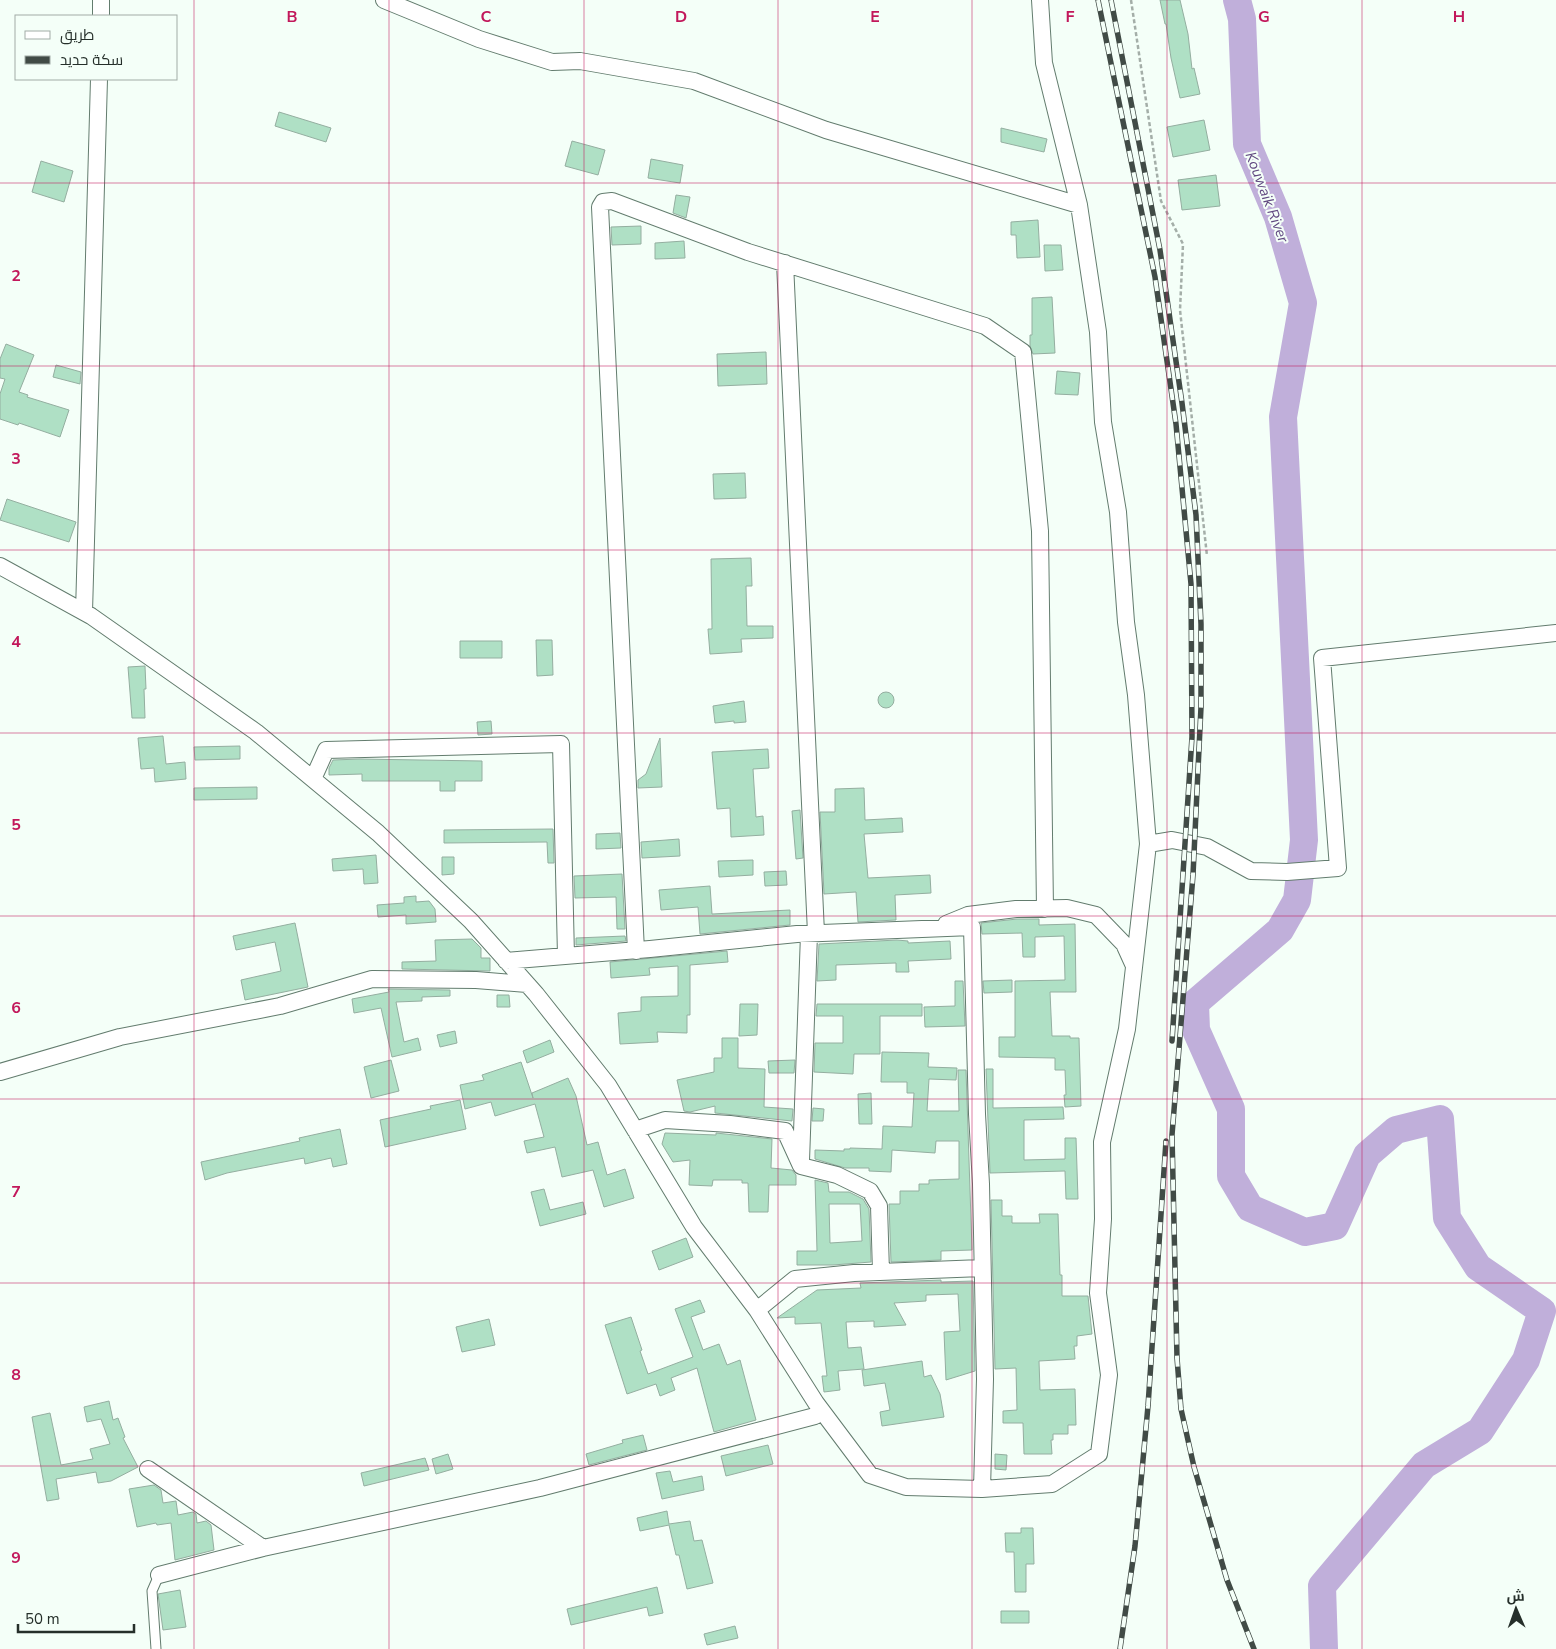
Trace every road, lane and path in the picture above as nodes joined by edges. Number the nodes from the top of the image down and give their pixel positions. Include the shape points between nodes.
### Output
1 (101, 0) edge
2 (384, 0) edge
3 (1040, 0) edge
4 (1132, 0) edge
5 (101, 15) edge
6 (99, 80) edge
7 (1079, 205) junction
8 (785, 263) junction
9 (1207, 556) dead end
10 (0, 566) edge
11 (84, 612) junction
12 (1556, 633) edge
13 (313, 779) junction
14 (1148, 844) junction
15 (1045, 909) junction
16 (937, 928) junction
17 (813, 933) junction
18 (636, 951) junction
19 (566, 956) junction
20 (506, 961) junction
21 (1135, 968) junction
22 (526, 984) junction
23 (0, 1072) edge
24 (635, 1130) junction
25 (800, 1166) junction
26 (982, 1268) junction
27 (881, 1272) junction
28 (757, 1310) junction
29 (820, 1409) junction
30 (148, 1469) dead end
31 (982, 1489) junction
32 (263, 1548) junction
33 (159, 1575) joint
34 (156, 1649) edge

1 - 5 street
2 - 7 street via 478,39 552,62 580,61 694,81 826,130
3 - 7 street via 1044,63
4 - 9 path via 1161,201 1183,244 1180,310
6 - 11 street
7 - 14 street via 1098,332 1103,422 1118,512
8 - 15 street via 985,326 1023,352 1040,531
8 - 17 street
8 - 18 street via 612,201 603,202 600,207
10 - 11 street
11 - 13 street via 256,732
12 - 14 street via 1322,658 1338,868 1250,871 1207,847 1172,840
13 - 19 street via 326,750 561,744
13 - 20 street via 411,863
14 - 21 street
15 - 16 street via 968,915
15 - 21 street via 1067,908 1096,915 1124,944
16 - 17 street
16 - 26 street via 972,926
17 - 18 street
17 - 25 street
18 - 19 street
19 - 20 street
20 - 22 street
21 - 31 street via 1127,1029 1102,1142 1103,1219 1098,1293 1109,1375 1099,1454 1052,1484
22 - 23 street via 372,979 280,1006 120,1037
22 - 24 street via 608,1085
24 - 25 street via 665,1120 784,1131
24 - 28 street via 694,1227
25 - 27 street via 837,1175 870,1191 879,1206
26 - 27 street
26 - 31 street via 985,1379
27 - 28 street via 795,1279
28 - 29 street
29 - 31 street via 870,1475 906,1487
29 - 32 street via 815,1416 540,1488
30 - 32 street
32 - 33 street
33 - 34 lane via 152,1591

